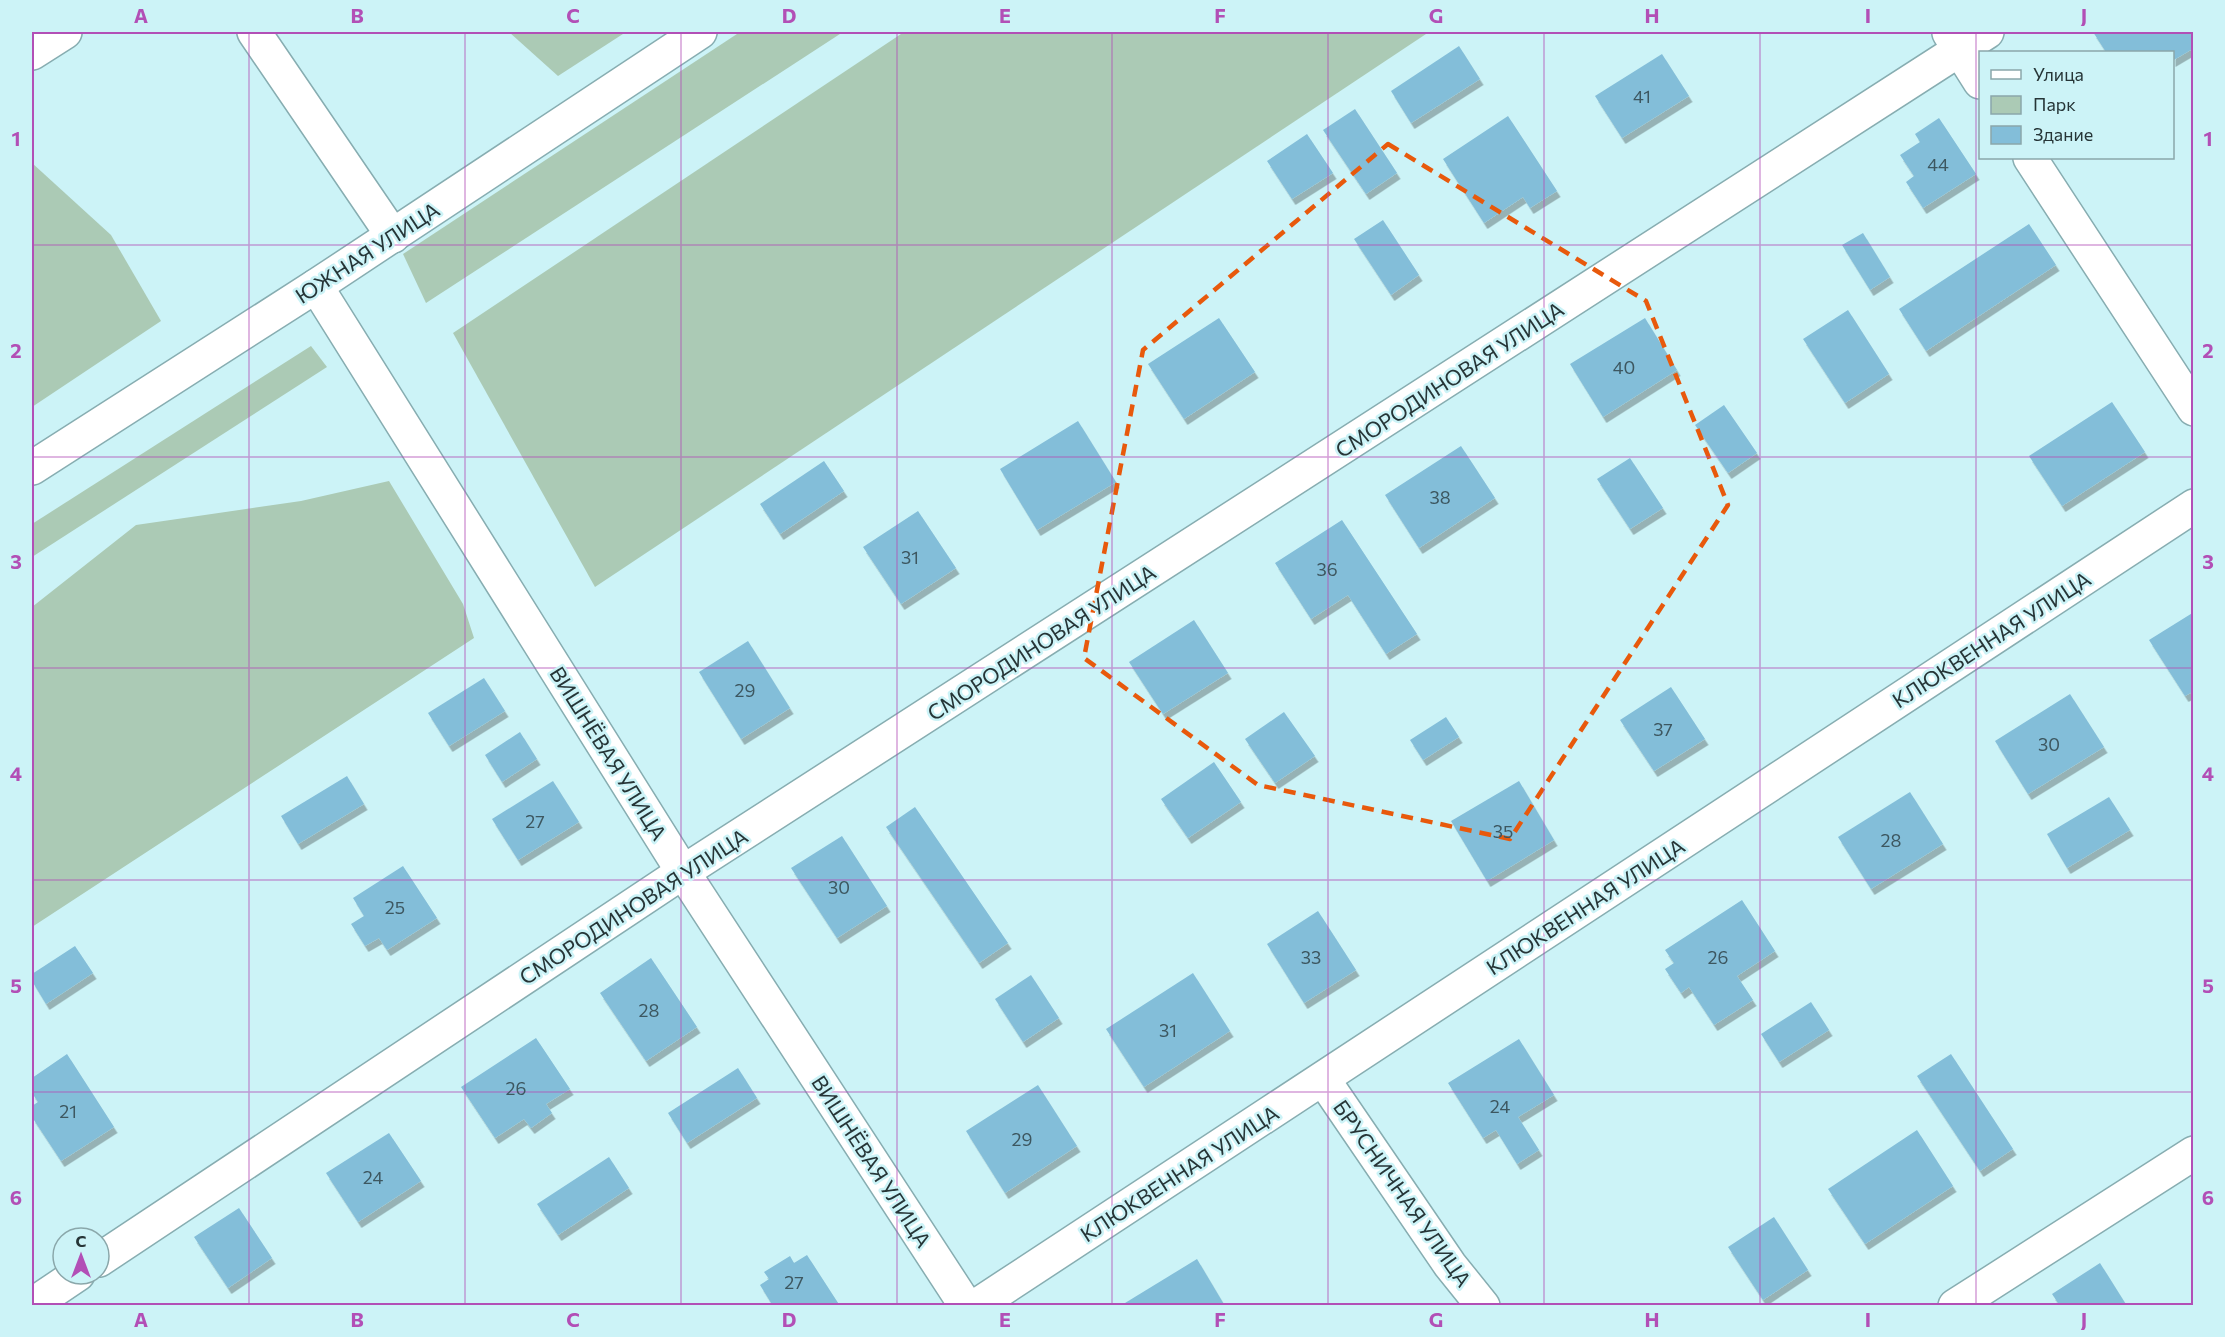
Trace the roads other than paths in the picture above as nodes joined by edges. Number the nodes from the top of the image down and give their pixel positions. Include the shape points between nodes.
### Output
1 (65, 32) edge
2 (254, 32) edge
3 (700, 32) edge
4 (1987, 32) edge
5 (1954, 41) edge
6 (32, 53) edge
7 (1979, 80) edge
8 (2031, 159) edge
9 (393, 236) junction
10 (316, 286) junction
11 (2193, 409) edge
12 (32, 468) edge
13 (2193, 506) edge
14 (683, 872) junction
15 (1323, 1078) junction
16 (2193, 1153) edge
17 (111, 1252) edge
18 (60, 1286) edge
19 (32, 1305) edge
20 (966, 1305) edge
21 (976, 1305) edge
22 (1484, 1305) edge
23 (1955, 1305) edge

1 - 6 street
2 - 9 street
3 - 9 street, ЮЖНАЯ УЛИЦА
4 - 5 street, СМОРОДИНОВАЯ УЛИЦА
5 - 7 street
5 - 14 street, СМОРОДИНОВАЯ УЛИЦА
8 - 11 street
9 - 10 street, ЮЖНАЯ УЛИЦА
10 - 12 street, ЮЖНАЯ УЛИЦА
10 - 14 street, ВИШНЁВАЯ УЛИЦА
13 - 15 street, КЛЮКВЕННАЯ УЛИЦА
14 - 17 street, СМОРОДИНОВАЯ УЛИЦА
14 - 20 street, ВИШНЁВАЯ УЛИЦА
15 - 21 street, КЛЮКВЕННАЯ УЛИЦА
15 - 22 street, БРУСНИЧНАЯ УЛИЦА via 1450,1265
16 - 23 street
18 - 19 street

